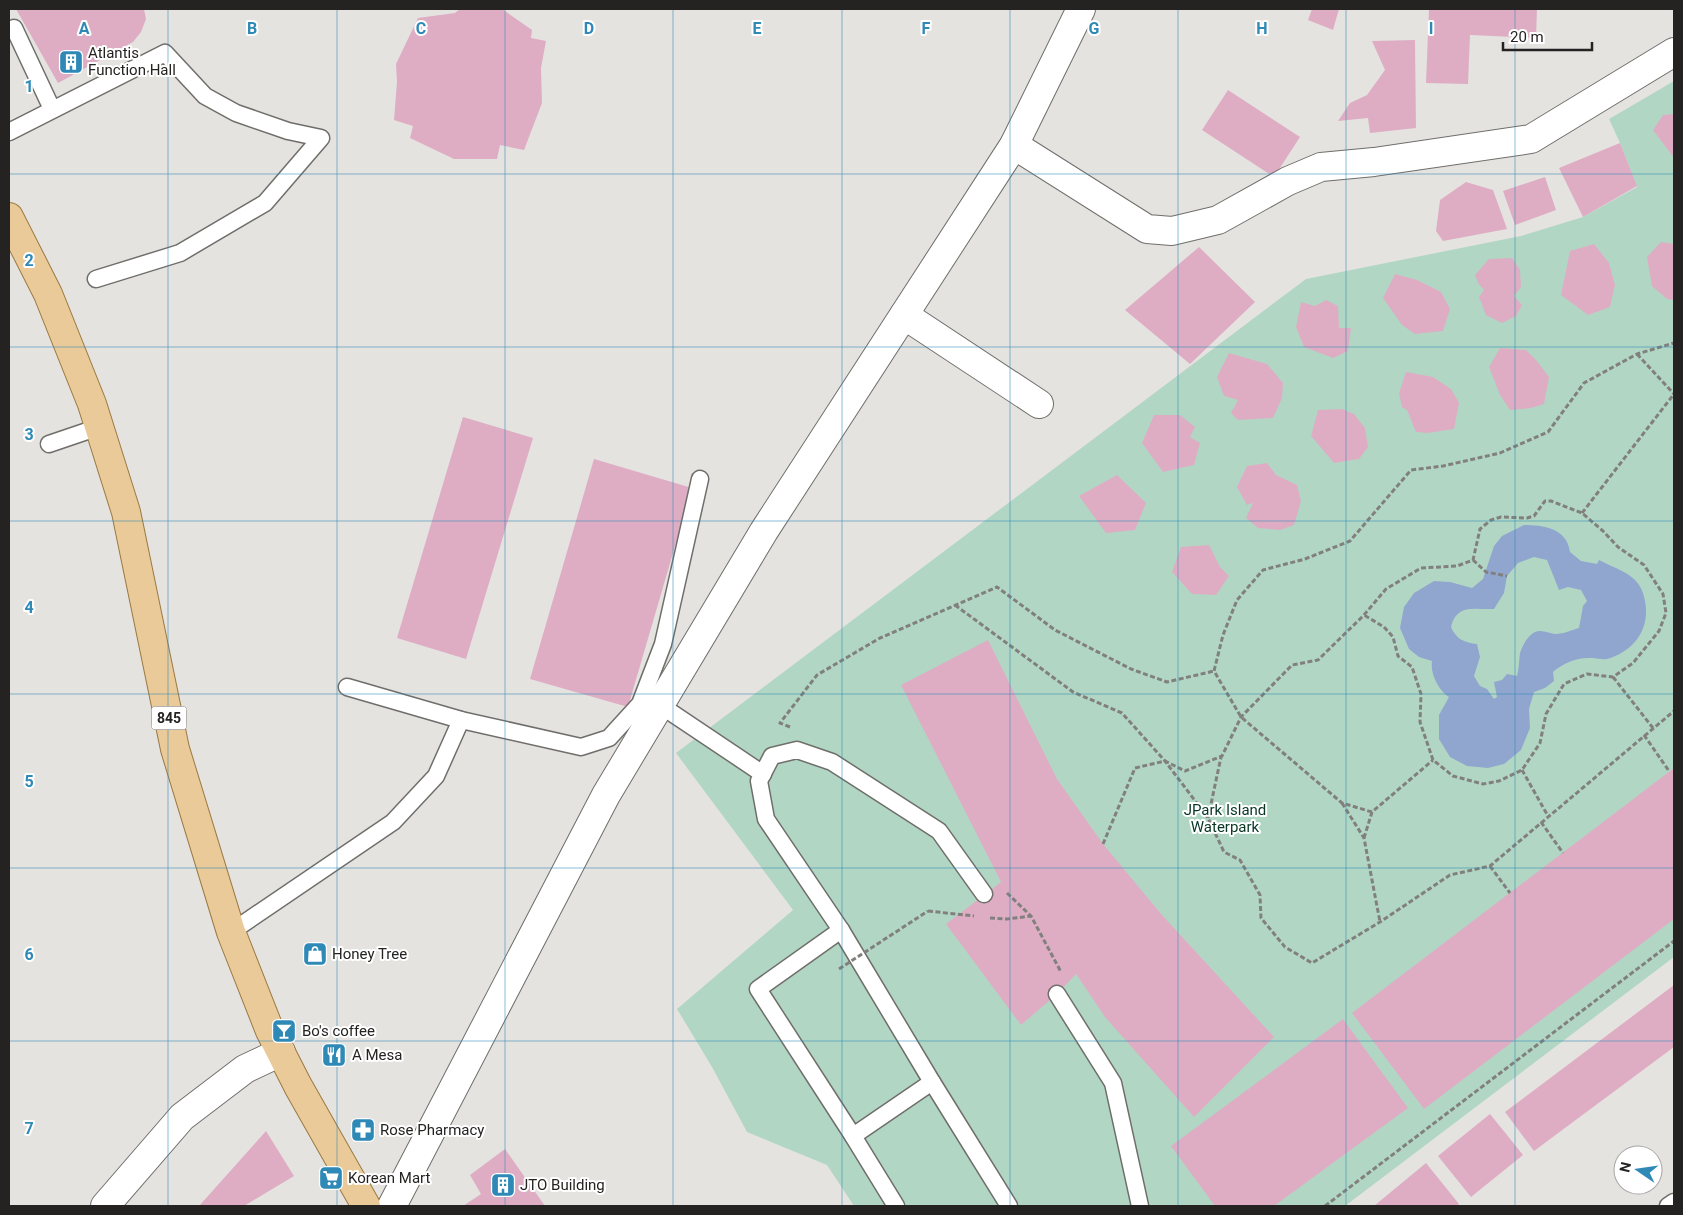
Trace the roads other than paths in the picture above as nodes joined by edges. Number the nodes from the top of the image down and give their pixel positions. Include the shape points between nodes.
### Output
1 (1081, 9) edge
2 (14, 28) dead end
3 (1674, 52) edge
4 (52, 109) junction
5 (9, 132) edge
6 (1014, 145) junction
7 (9, 217) edge
8 (96, 280) dead end
9 (904, 315) junction
10 (1039, 404) dead end
11 (99, 427) junction
12 (49, 444) dead end
13 (700, 480) dead end
14 (347, 687) dead end
15 (660, 705) junction
16 (461, 720) junction
17 (763, 774) junction
18 (984, 894) dead end
19 (841, 930) junction
20 (231, 932) junction
21 (1057, 994) dead end
22 (281, 1052) junction
23 (932, 1082) junction
24 (852, 1136) junction
25 (1674, 1202) edge
26 (105, 1206) edge
27 (366, 1206) edge
28 (392, 1206) edge
29 (896, 1206) edge
30 (1009, 1206) edge
31 (1140, 1206) edge
32 (1668, 1206) edge

1 - 6 street
2 - 4 lane
3 - 6 street via 1531,139 1321,168 1288,181 1218,220 1172,231 1147,229
4 - 5 lane
4 - 8 lane via 166,53 206,96 220,104 288,131 321,138 265,203 180,253
6 - 9 street
7 - 11 main road, 845 via 48,294
9 - 10 street
9 - 15 street via 764,531
11 - 12 lane
11 - 20 main road, 845 via 126,512 176,749
13 - 16 lane via 663,644 640,704 609,738 581,747
14 - 16 lane
15 - 17 lane
15 - 28 street via 606,795
16 - 20 lane via 436,776 394,822
17 - 18 lane via 772,756 796,750 832,762 939,831
17 - 19 lane via 759,781 766,819
19 - 23 lane
19 - 24 lane via 758,989
20 - 22 main road, 845
21 - 31 lane via 1113,1083
22 - 26 street via 246,1070 182,1117
22 - 27 main road, 845
23 - 24 lane
23 - 30 lane
24 - 29 lane
25 - 32 lane

